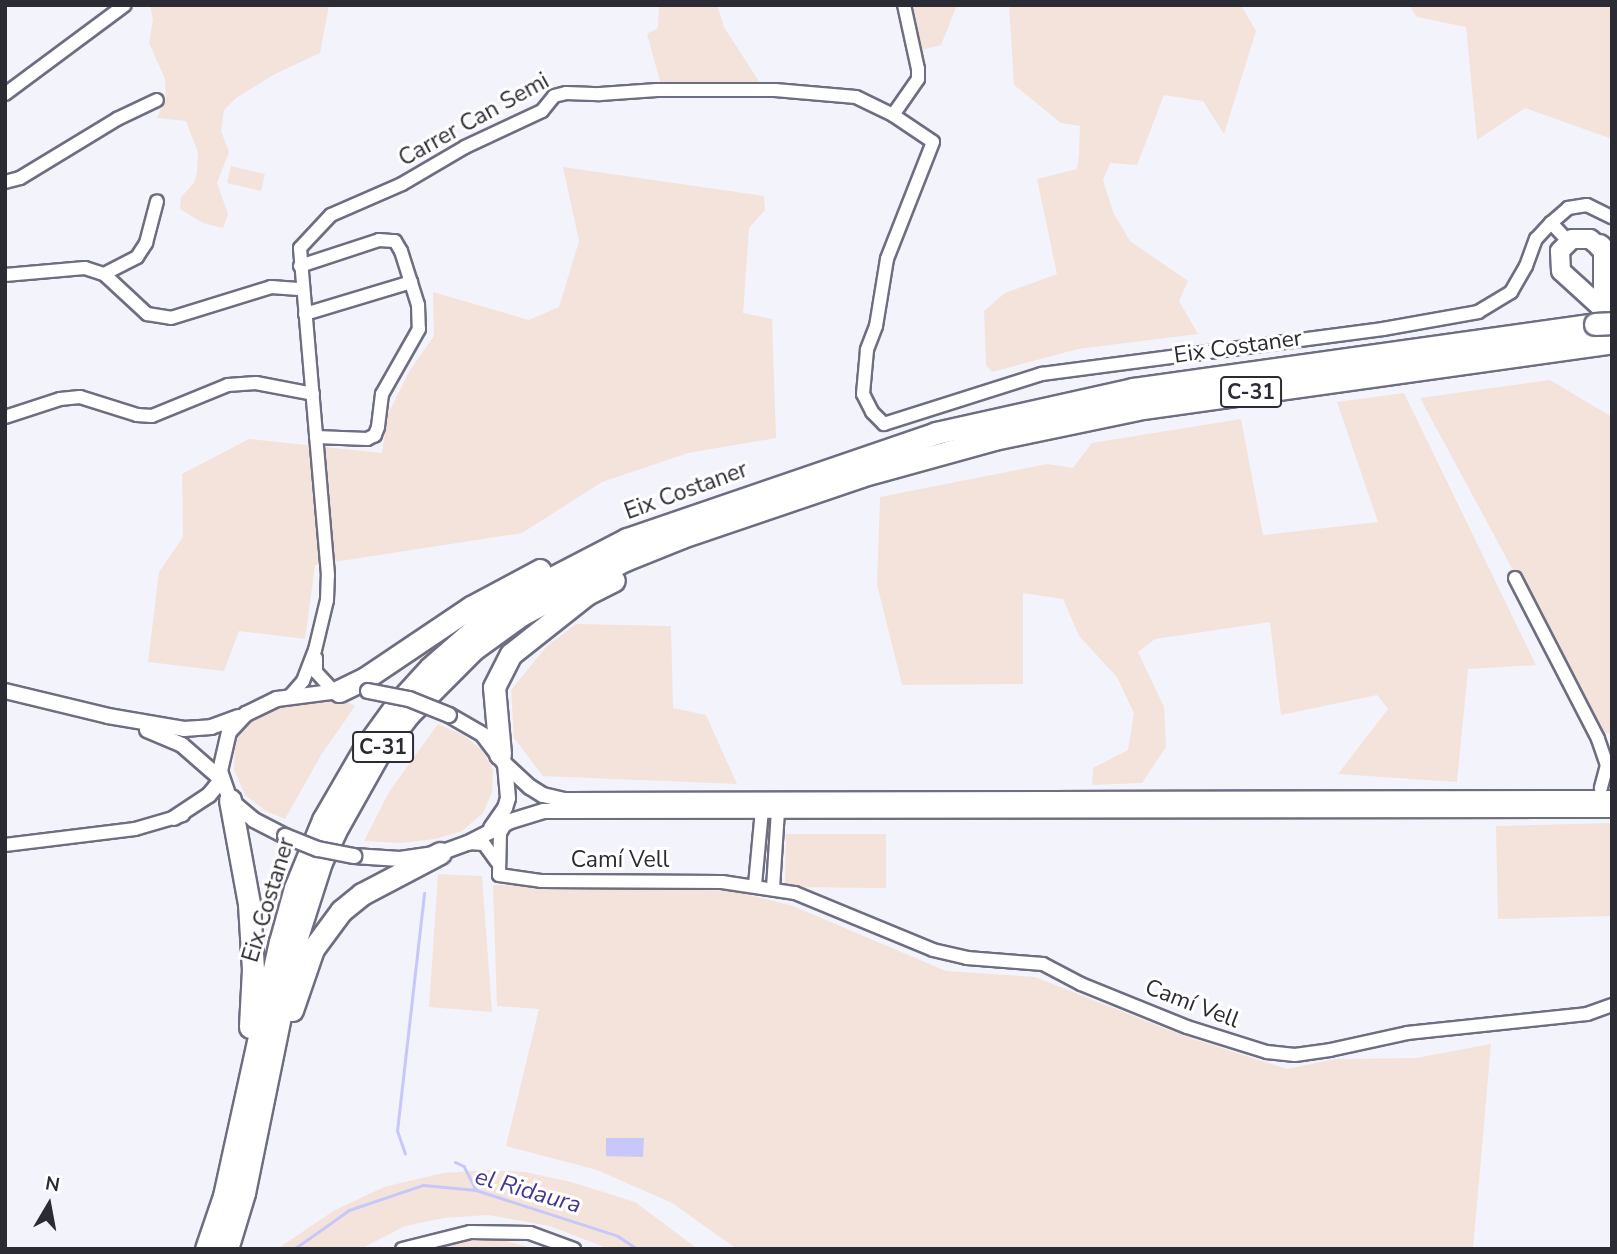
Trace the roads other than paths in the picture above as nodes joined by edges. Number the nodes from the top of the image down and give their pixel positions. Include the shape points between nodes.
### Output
1 (125, 5) edge
2 (904, 5) edge
3 (5, 94) edge
4 (157, 100) dead end
5 (893, 115) junction
6 (5, 182) edge
7 (158, 201) dead end
8 (1612, 217) edge
9 (1551, 223) junction
10 (1568, 241) junction
11 (1605, 257) edge
12 (300, 266) junction
13 (104, 274) junction
14 (5, 275) edge
15 (411, 282) junction
16 (1572, 282) junction
17 (302, 289) junction
18 (305, 314) junction
19 (1606, 328) edge
20 (313, 394) junction
21 (5, 417) edge
22 (316, 438) junction
23 (682, 537) junction
24 (627, 539) junction
25 (1515, 578) dead end
26 (315, 650) junction
27 (336, 690) junction
28 (5, 691) edge
29 (290, 696) junction
30 (246, 713) junction
31 (108, 716) junction
32 (502, 759) junction
33 (221, 779) junction
34 (1606, 793) edge
35 (229, 798) junction
36 (762, 810) junction
37 (778, 810) junction
38 (1612, 810) edge
39 (174, 818) junction
40 (506, 823) junction
41 (488, 832) junction
42 (468, 844) junction
43 (5, 845) edge
44 (440, 853) junction
45 (497, 862) junction
46 (755, 885) junction
47 (773, 888) junction
48 (1612, 1005) edge
49 (250, 1073) junction
50 (265, 1095) junction
51 (206, 1249) edge
52 (228, 1249) edge
53 (402, 1249) edge
54 (574, 1249) edge

1 - 3 street
2 - 5 street via 918,79
4 - 6 street via 20,178
5 - 9 street, Carrer Can Semi via 933,142 887,259 876,326 867,350 863,394 884,424 1042,374 1478,312 1511,292 1536,239
5 - 12 street, Carrer Can Semi via 856,97 775,90 554,96 542,111 402,184 331,215 300,248
7 - 13 street via 146,243 137,257
8 - 9 street via 1587,205 1568,208
9 - 10 street
10 - 11 main road via 1586,238
10 - 16 main road via 1558,263
11 - 16 main road via 1591,282
11 - 19 main road
12 - 15 street via 390,240 401,251
12 - 17 street, Carrer Can Semi
13 - 14 street via 85,268
13 - 17 street via 147,314 171,318 271,287
15 - 18 street
15 - 22 street via 419,329 382,394 379,427 367,439
16 - 19 main road
17 - 18 street, Carrer Can Semi
18 - 20 street, Carrer Can Semi
19 - 23 highway, Eix Costaner / C-31 via 994,439 861,477
19 - 24 highway, Eix Costaner / C-31 via 1229,374 1000,416 889,447
20 - 21 street via 256,383 228,385 152,416 80,397
20 - 22 street, Carrer Can Semi
22 - 26 street, Carrer Can Semi via 328,575
23 - 32 highway, C-31 via 665,553 587,594 511,654 494,687
23 - 50 highway, Eix Costaner / C-31 via 590,576 520,615 439,681 395,732 342,817 312,887 285,986
24 - 27 highway, C-31 via 612,539 500,590 364,679
24 - 49 highway, Eix Costaner / C-31 via 492,614 430,668 382,723 341,785 295,888
25 - 34 street via 1598,739 1607,765
26 - 27 street via 316,672
26 - 29 street, Carrer Can Semi via 303,681
27 - 29 street
27 - 32 street, bridge via 409,699 449,715 483,735
28 - 31 street
29 - 30 street
30 - 31 street via 202,729
30 - 33 street via 224,744
31 - 33 street via 182,745
32 - 34 street via 537,791 564,800
32 - 41 street via 508,798
33 - 35 street
33 - 39 street via 209,795
35 - 39 street
35 - 44 street, bridge via 254,820 318,849 400,859
35 - 49 highway via 251,925
36 - 37 street
36 - 40 street via 544,811
36 - 46 street
37 - 38 street
37 - 47 street
39 - 43 street via 135,830
40 - 41 street
40 - 45 street
41 - 42 street
42 - 44 street
42 - 45 street, Camí Vell via 484,844
44 - 50 highway via 362,894 323,934 309,958
45 - 46 street, Camí Vell via 499,875 541,881
46 - 47 street, Camí Vell
47 - 48 street, Camí Vell via 933,950 967,958 1043,964 1187,1027 1268,1052 1295,1055 1407,1033 1587,1014
49 - 51 highway, Eix Costaner / C-31 via 224,1196
50 - 52 highway, Eix Costaner / C-31
53 - 54 street via 470,1232 530,1233

